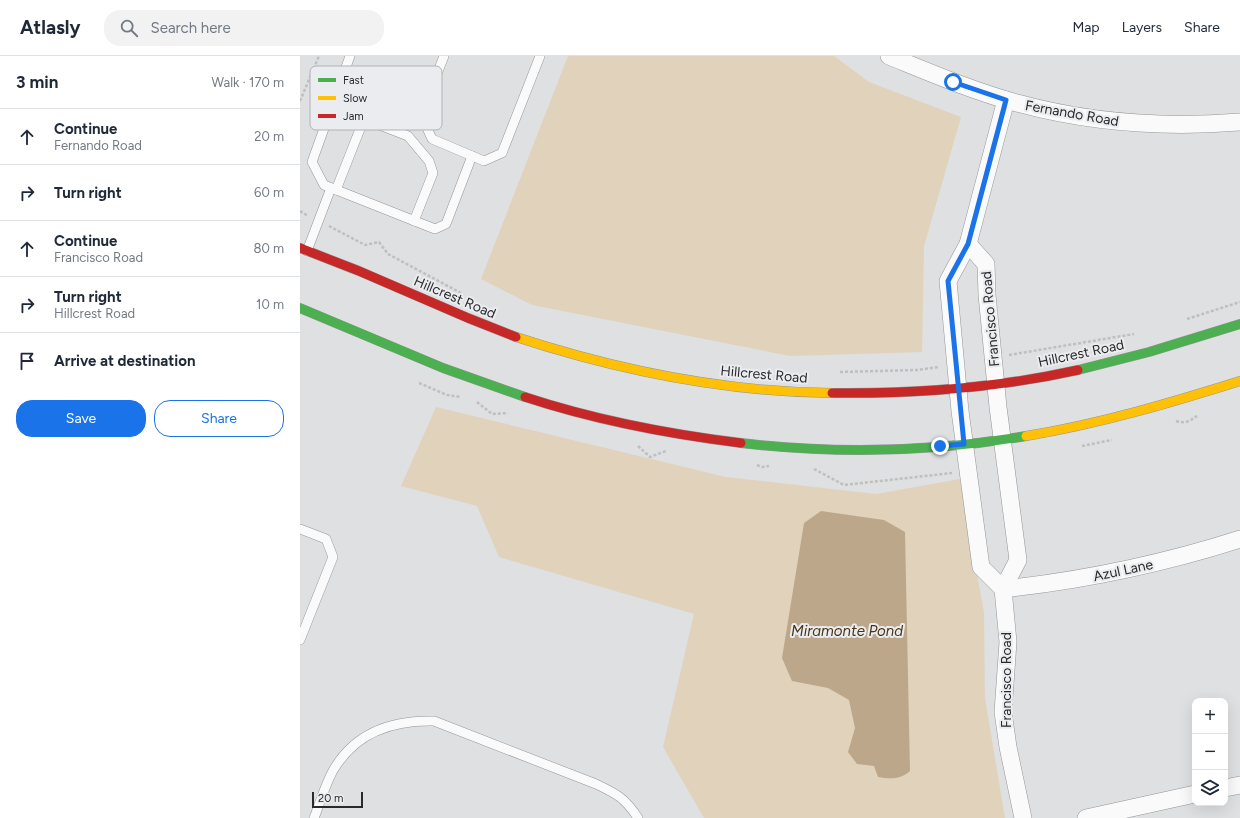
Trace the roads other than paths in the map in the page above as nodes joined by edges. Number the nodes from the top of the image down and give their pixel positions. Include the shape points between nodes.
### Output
1 (350, 56) edge
2 (443, 56) edge
3 (540, 56) edge
4 (889, 56) edge
5 (346, 66) edge
6 (439, 66) edge
7 (1006, 100) junction
8 (1240, 122) edge
9 (323, 130) edge
10 (359, 130) edge
11 (393, 130) edge
12 (428, 130) edge
13 (472, 156) junction
14 (334, 189) junction
15 (414, 221) junction
16 (968, 244) junction
17 (304, 249) edge
18 (300, 308) edge
19 (1240, 324) edge
20 (1240, 381) edge
21 (996, 384) junction
22 (958, 389) junction
23 (1002, 440) junction
24 (964, 444) junction
25 (300, 529) edge
26 (1240, 539) edge
27 (1003, 589) junction
28 (300, 640) edge
29 (1240, 785) edge
30 (1228, 787) edge
31 (1192, 795) edge
32 (314, 818) edge
33 (638, 818) edge
34 (1023, 818) edge
35 (1086, 818) edge

1 - 5 lane
2 - 6 lane
3 - 13 lane via 502,153 484,161
4 - 7 street, Fernando Road
7 - 8 street, Fernando Road via 1065,114 1110,121 1178,126
7 - 16 street
9 - 14 lane via 312,162 324,185
10 - 14 lane
11 - 15 lane via 408,136 429,161 433,173
12 - 13 lane via 432,139
13 - 15 lane via 446,224 435,229
14 - 15 lane
14 - 17 lane
16 - 21 street, Francisco Road via 986,264
16 - 22 street via 948,281
17 - 22 street, Hillcrest Road via 493,328 535,343 621,367 708,383 797,392 886,393
18 - 24 street via 486,384 616,422 706,438 796,447 886,449
19 - 21 street, Hillcrest Road via 1112,362
20 - 23 street via 1115,418
21 - 22 street, Hillcrest Road
21 - 23 street, Francisco Road
22 - 24 street
23 - 24 street
23 - 27 street, Francisco Road via 1018,560
24 - 27 street via 981,567
25 - 28 lane via 326,540 333,557
26 - 27 street, Azul Lane via 1185,556 1108,574
27 - 34 street, Francisco Road via 1008,642 1004,694 1005,729
29 - 30 street
31 - 35 street
32 - 33 lane via 333,770 346,753 365,737 383,727 420,721 434,722 596,784 616,793 629,804

